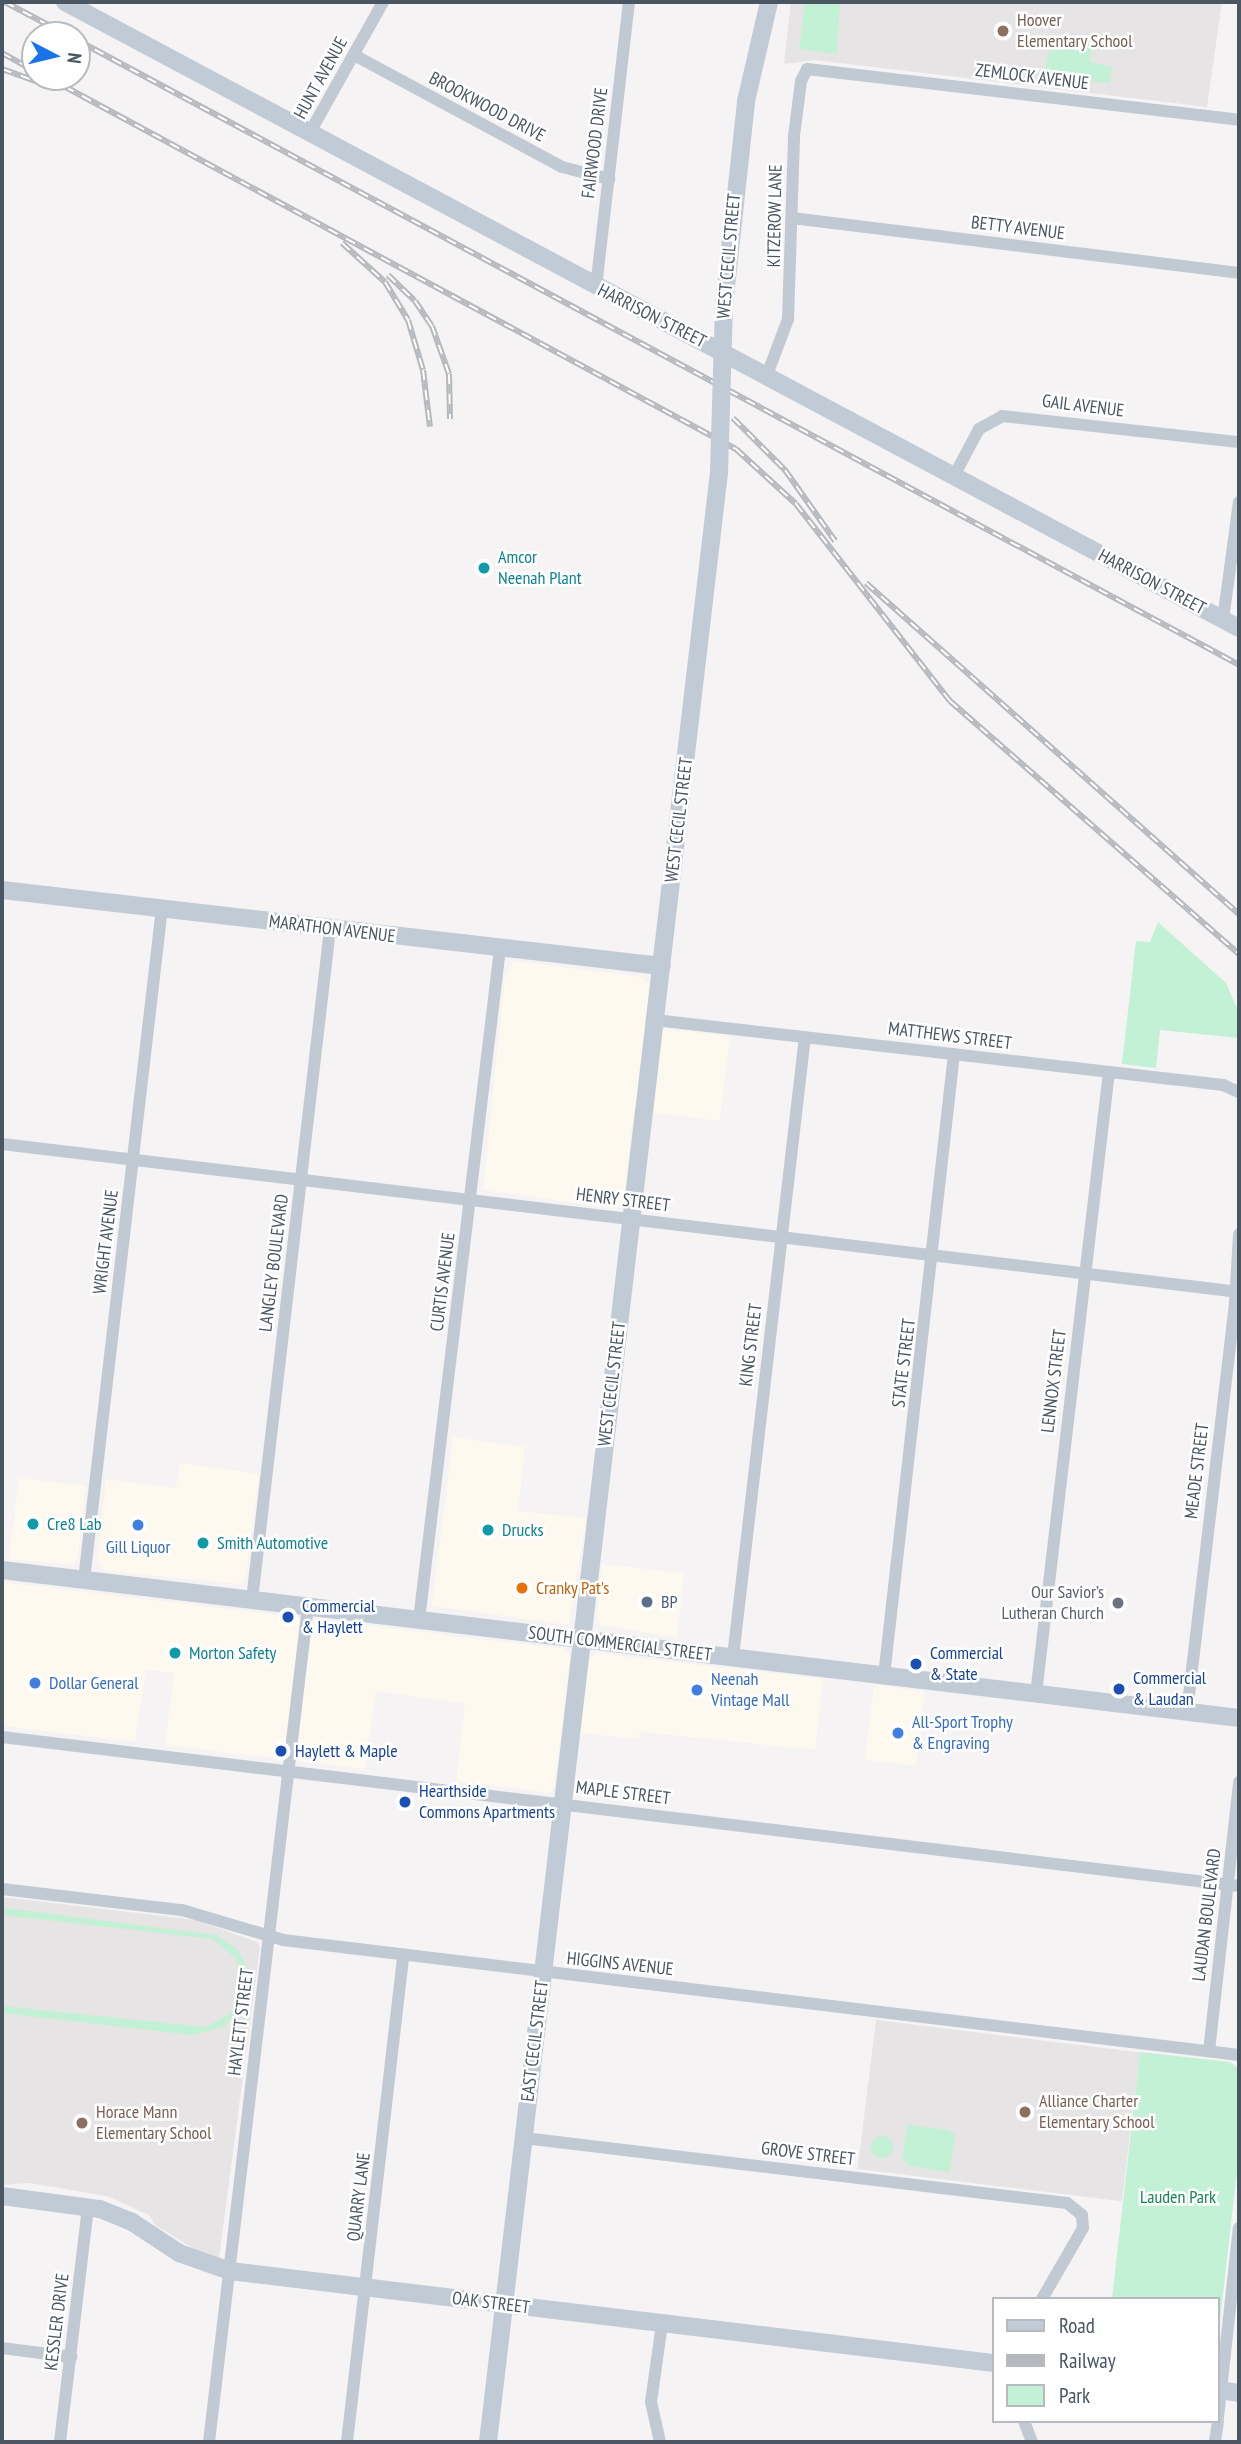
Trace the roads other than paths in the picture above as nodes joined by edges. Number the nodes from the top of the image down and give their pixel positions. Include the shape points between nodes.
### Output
1 (65, 2) edge
2 (383, 2) edge
3 (629, 2) edge
4 (769, 2) edge
5 (354, 55) junction
6 (820, 69) joint
7 (1239, 120) edge
8 (309, 134) junction
9 (608, 179) junction
10 (792, 218) junction
11 (1239, 273) edge
12 (596, 287) junction
13 (767, 375) junction
14 (1239, 442) edge
15 (954, 476) junction
16 (1239, 502) edge
17 (1231, 624) edge
18 (2, 893) edge
19 (162, 908) junction
20 (330, 929) junction
21 (500, 949) junction
22 (662, 966) junction
23 (656, 1020) junction
24 (805, 1037) junction
25 (954, 1054) junction
26 (1109, 1072) junction
27 (1239, 1092) edge
28 (2, 1144) edge
29 (133, 1159) junction
30 (302, 1180) junction
31 (471, 1200) junction
32 (632, 1218) junction
33 (1239, 1234) edge
34 (782, 1237) junction
35 (934, 1255) junction
36 (1084, 1273) junction
37 (1238, 1292) edge
38 (2, 1570) edge
39 (84, 1580) junction
40 (252, 1600) junction
41 (308, 1606) junction
42 (419, 1620) junction
43 (581, 1640) junction
44 (733, 1657) junction
45 (884, 1676) junction
46 (1036, 1694) junction
47 (1187, 1712) junction
48 (1239, 1718) edge
49 (2, 1737) edge
50 (289, 1770) junction
51 (1239, 1782) edge
52 (562, 1803) junction
53 (1234, 1884) edge
54 (2, 1889) edge
55 (269, 1937) junction
56 (403, 1955) junction
57 (543, 1973) junction
58 (1209, 2051) junction
59 (1239, 2055) edge
60 (524, 2138) junction
61 (2, 2196) edge
62 (88, 2206) junction
63 (1239, 2228) edge
64 (230, 2271) junction
65 (366, 2288) junction
66 (1043, 2297) edge
67 (503, 2304) junction
68 (663, 2324) junction
69 (2, 2348) edge
70 (71, 2357) junction
71 (992, 2363) edge
72 (1226, 2391) edge
73 (1220, 2412) edge
74 (1025, 2423) edge
75 (1217, 2423) edge
76 (60, 2442) edge
77 (209, 2442) edge
78 (347, 2442) edge
79 (488, 2442) edge
80 (660, 2442) edge
81 (1032, 2442) edge
82 (1215, 2442) edge

1 - 8 main road, HARRISON STREET
2 - 5 street, HUNT AVENUE
3 - 9 street, FAIRWOOD DRIVE
4 - 22 main road, WEST CECIL STREET, bridge via 746,101 723,305 719,473
5 - 8 street, HUNT AVENUE
5 - 9 street, BROOKWOOD DRIVE via 562,167
6 - 7 street, ZEMLOCK AVENUE
6 - 10 street, KITZEROW LANE via 807,69 801,81
8 - 12 main road, HARRISON STREET
9 - 12 street, FAIRWOOD DRIVE
10 - 11 street, BETTY AVENUE
10 - 13 street, KITZEROW LANE via 788,318
12 - 13 main road, HARRISON STREET
13 - 15 main road, HARRISON STREET
14 - 15 street, GAIL AVENUE via 1002,416 979,429
15 - 17 main road, HARRISON STREET
16 - 17 street via 1228,606
18 - 19 main road, MARATHON AVENUE
19 - 20 main road, MARATHON AVENUE
19 - 29 street, WRIGHT AVENUE
20 - 21 main road, MARATHON AVENUE
20 - 30 street, LANGLEY BOULEVARD
21 - 22 main road, MARATHON AVENUE
21 - 31 street, CURTIS AVENUE
22 - 23 main road, WEST CECIL STREET
23 - 24 street, MATTHEWS STREET
23 - 32 main road, WEST CECIL STREET
24 - 25 street, MATTHEWS STREET
24 - 34 street, KING STREET
25 - 26 street, MATTHEWS STREET
25 - 35 street, STATE STREET
26 - 27 street, MATTHEWS STREET via 1223,1085
26 - 36 street, LENNOX STREET
28 - 29 street, HENRY STREET
29 - 30 street, HENRY STREET
29 - 39 street, WRIGHT AVENUE
30 - 31 street, HENRY STREET
30 - 40 street, LANGLEY BOULEVARD
31 - 32 street, HENRY STREET
31 - 42 street, CURTIS AVENUE
32 - 34 street, HENRY STREET
32 - 43 main road, WEST CECIL STREET
33 - 37 street, MEADE STREET
34 - 35 street, HENRY STREET
34 - 44 street, KING STREET
35 - 36 street, HENRY STREET
35 - 45 street, STATE STREET
36 - 37 street, HENRY STREET
36 - 46 street, LENNOX STREET
37 - 47 street, MEADE STREET
38 - 39 main road, SOUTH COMMERCIAL STREET
39 - 40 main road, SOUTH COMMERCIAL STREET
40 - 41 main road, SOUTH COMMERCIAL STREET
41 - 42 main road, SOUTH COMMERCIAL STREET
41 - 50 street, HAYLETT STREET
42 - 43 main road, SOUTH COMMERCIAL STREET
43 - 44 main road, SOUTH COMMERCIAL STREET
43 - 52 main road, EAST CECIL STREET
44 - 45 main road, SOUTH COMMERCIAL STREET
45 - 46 main road, SOUTH COMMERCIAL STREET
46 - 47 main road, SOUTH COMMERCIAL STREET
47 - 48 main road, SOUTH COMMERCIAL STREET
49 - 50 street, MAPLE STREET
50 - 52 street, MAPLE STREET
50 - 55 street, HAYLETT STREET
51 - 53 street, LAUDAN BOULEVARD
52 - 53 street, MAPLE STREET
52 - 57 main road, EAST CECIL STREET
53 - 58 street, LAUDAN BOULEVARD
54 - 55 street, HIGGINS AVENUE via 182,1910
55 - 56 street, HIGGINS AVENUE
55 - 64 street, HAYLETT STREET
56 - 57 street, HIGGINS AVENUE
56 - 65 street, QUARRY LANE
57 - 58 street, HIGGINS AVENUE
57 - 60 main road, EAST CECIL STREET
58 - 59 street, HIGGINS AVENUE
60 - 66 street, GROVE STREET via 1060,2201 1083,2215 1079,2240
60 - 67 main road, EAST CECIL STREET
61 - 62 main road, OAK STREET
62 - 64 main road, OAK STREET via 132,2222 179,2253
62 - 70 street, KESSLER DRIVE
63 - 72 street
64 - 65 main road, OAK STREET
64 - 77 street, HAYLETT STREET
65 - 67 main road, OAK STREET
65 - 78 street, QUARRY LANE
67 - 68 main road, OAK STREET
67 - 79 main road, EAST CECIL STREET
68 - 71 main road, OAK STREET
68 - 80 street via 651,2402
69 - 70 street
70 - 76 street, KESSLER DRIVE
72 - 73 street
74 - 81 street
75 - 82 street

